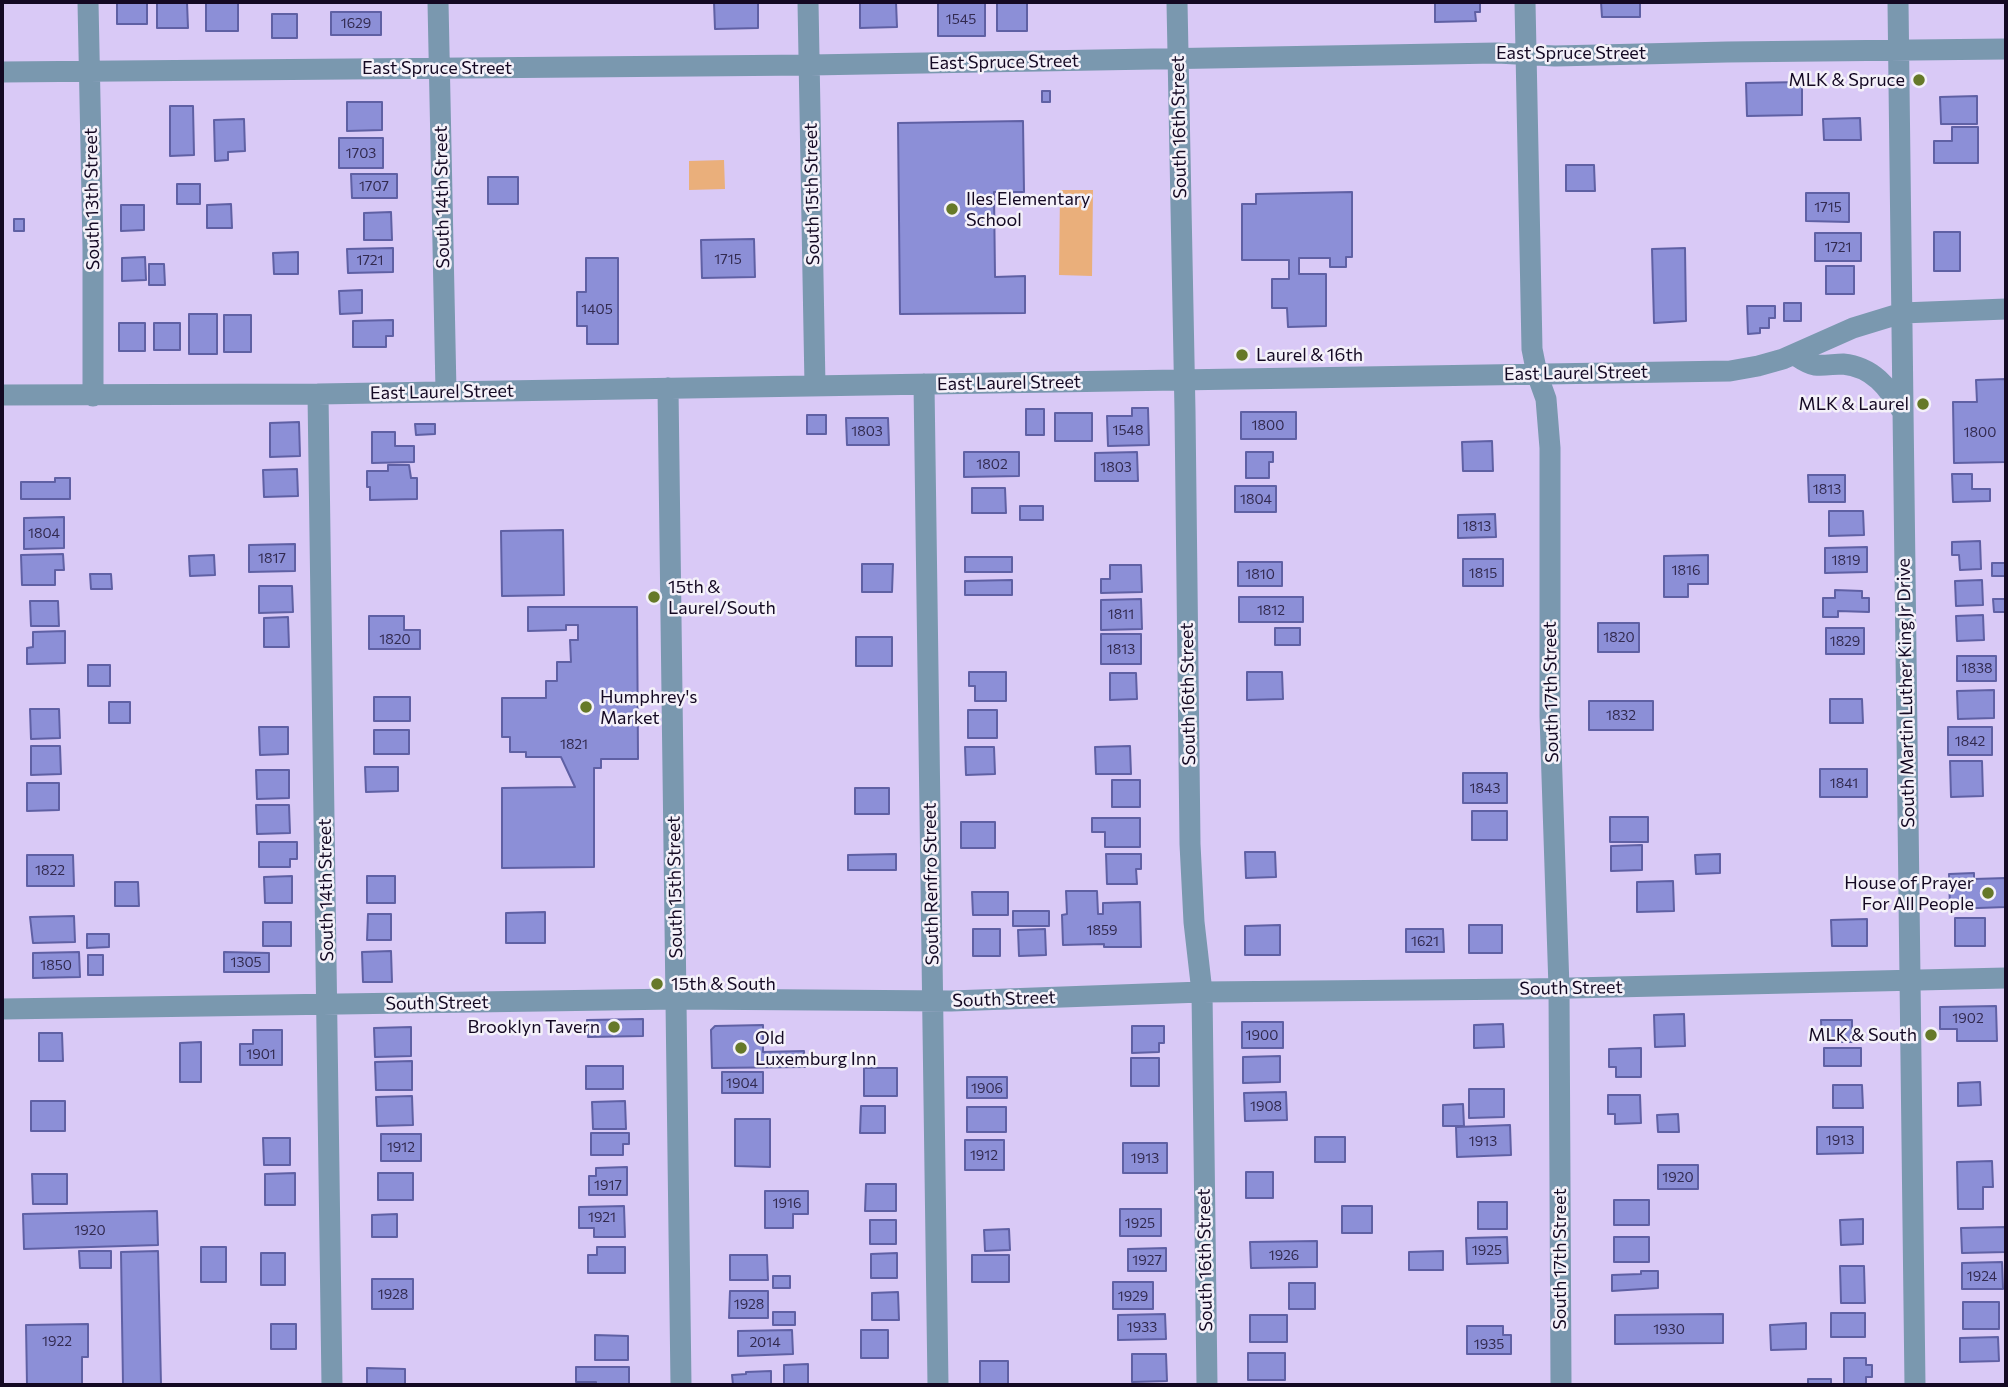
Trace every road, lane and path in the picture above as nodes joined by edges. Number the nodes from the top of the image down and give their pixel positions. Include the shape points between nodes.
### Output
1 (88, 2) edge
2 (438, 2) edge
3 (808, 2) edge
4 (1177, 2) edge
5 (1525, 2) edge
6 (1898, 2) edge
7 (2006, 49) edge
8 (1899, 51) junction
9 (1526, 55) junction
10 (1178, 59) junction
11 (810, 65) junction
12 (440, 67) junction
13 (90, 70) junction
14 (2, 72) edge
15 (2006, 309) edge
16 (1902, 313) junction
17 (1794, 355) junction
18 (1537, 374) junction
19 (1184, 380) junction
20 (924, 384) junction
21 (815, 386) junction
22 (668, 388) junction
23 (446, 391) junction
24 (318, 394) junction
25 (2, 396) edge
26 (93, 396) junction
27 (1902, 411) junction
28 (2006, 978) edge
29 (1911, 981) junction
30 (1559, 988) junction
31 (1202, 992) junction
32 (677, 999) junction
33 (932, 1000) junction
34 (327, 1005) junction
35 (2, 1009) edge
36 (332, 1385) edge
37 (681, 1385) edge
38 (938, 1385) edge
39 (1207, 1385) edge
40 (1561, 1385) edge
41 (1915, 1385) edge

1 - 13 street, South 13th Street
2 - 12 street, South 14th Street
3 - 11 street, South 15th Street
4 - 10 street, South 16th Street
5 - 9 street, South 17th Street
6 - 8 street, South Martin Luther King Jr Drive
7 - 8 street, East Spruce Street
8 - 9 street, East Spruce Street
8 - 16 street, South Martin Luther King Jr Drive
9 - 10 street, East Spruce Street
9 - 18 street, South 17th Street via 1532,349
10 - 11 street, East Spruce Street
10 - 19 street, South 16th Street
11 - 12 street, East Spruce Street
11 - 21 street, South 15th Street
12 - 13 street, East Spruce Street
12 - 23 street, South 14th Street
13 - 14 street, East Spruce Street
13 - 26 street, South 13th Street
15 - 16 street, East Laurel Street
16 - 17 street, East Laurel Street via 1853,328
16 - 27 street, South Martin Luther King Jr Drive
17 - 18 street, East Laurel Street via 1730,371
17 - 27 street via 1812,365 1842,364 1872,374 1885,384
18 - 19 street, East Laurel Street
18 - 30 street, South 17th Street via 1546,399 1550,447 1550,716
19 - 20 street, East Laurel Street
19 - 31 street, South 16th Street via 1190,844
20 - 21 street, East Laurel Street
20 - 33 street, South Renfro Street
21 - 22 street, East Laurel Street
22 - 23 street, East Laurel Street
22 - 32 street, South 15th Street
23 - 24 street, East Laurel Street
24 - 26 street, East Laurel Street
24 - 34 street, South 14th Street
25 - 26 street, East Laurel Street
27 - 29 street, South Martin Luther King Jr Drive
28 - 29 street, South Street
29 - 30 street, South Street
29 - 41 street, South Martin Luther King Jr Drive
30 - 31 street, South Street
30 - 40 street, South 17th Street
31 - 33 street, South Street
31 - 39 street, South 16th Street
32 - 33 street, South Street
32 - 34 street, South Street
32 - 37 street, South 15th Street
33 - 38 street, South Renfro Street
34 - 35 street, South Street
34 - 36 street, South 14th Street

